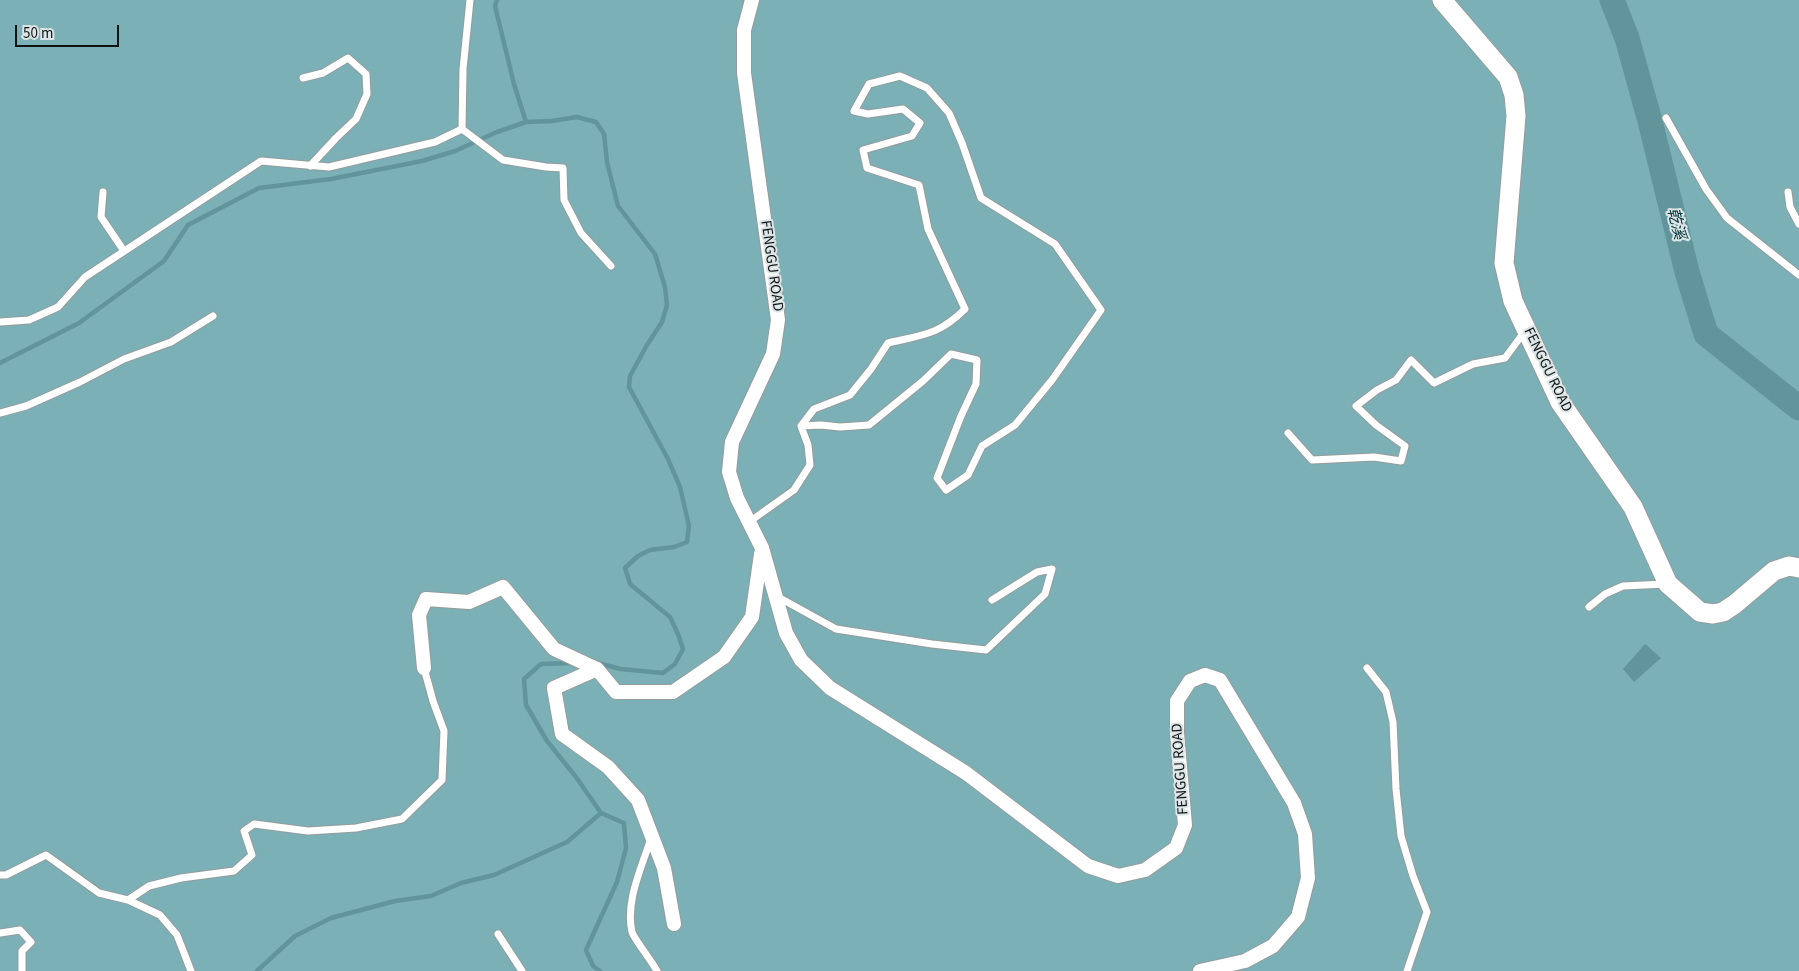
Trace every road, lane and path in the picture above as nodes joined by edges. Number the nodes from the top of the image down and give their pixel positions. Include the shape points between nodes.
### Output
1 (470, 0) edge
2 (752, 0) edge
3 (1442, 0) edge
4 (304, 78) dead end
5 (1666, 118) dead end
6 (462, 129) junction
7 (310, 166) junction
8 (103, 192) dead end
9 (1788, 192) dead end
10 (1799, 224) edge
11 (124, 251) junction
12 (611, 266) dead end
13 (1799, 275) edge
14 (213, 316) dead end
15 (0, 322) edge
16 (1526, 329) junction
17 (0, 413) edge
18 (801, 426) junction
19 (1288, 433) dead end
20 (749, 522) junction
21 (762, 548) junction
22 (1799, 568) edge
23 (1668, 584) junction
24 (776, 596) junction
25 (992, 600) dead end
26 (1589, 607) dead end
27 (424, 668) joint
28 (1367, 668) dead end
29 (596, 669) junction
30 (652, 835) junction
31 (0, 875) edge
32 (128, 900) junction
33 (674, 924) dead end
34 (0, 933) edge
35 (498, 934) dead end
36 (22, 971) edge
37 (192, 971) edge
38 (522, 971) edge
39 (657, 971) edge
40 (1200, 971) edge
41 (1406, 971) edge

1 - 6 lane via 463,69
2 - 20 street, FENGGU ROAD via 744,30 744,72 778,320 773,354 732,442 729,472
3 - 16 street, FENGGU ROAD via 1508,77 1514,95 1516,116 1504,263 1513,301
4 - 7 lane via 323,73 348,58 366,74 367,94 356,119
5 - 13 lane via 1706,189 1727,218
6 - 7 lane via 435,142 329,167
6 - 12 lane via 503,160 562,168 564,200 580,233
7 - 11 lane via 261,161
8 - 11 lane via 101,217
9 - 10 lane via 1790,207
11 - 15 lane via 85,277 58,307 29,320
14 - 17 lane via 170,342 124,359 26,406
16 - 19 lane via 1505,358 1473,364 1434,383 1411,360 1396,380 1356,406 1404,446 1401,461 1374,457 1312,460
16 - 23 street, FENGGU ROAD via 1560,402 1633,507
18 - 18 lane via 814,409 850,395 888,343 936,332 965,309 928,229 919,185 867,168 863,150 912,136 920,123 902,109 868,114 854,111 869,84 900,76 928,88 949,113 981,198 1055,244 1101,310 1052,380 1015,425 982,446 968,475 946,490 937,478 976,384 977,360 951,354 869,425
18 - 20 lane via 810,465 794,490
20 - 21 street, FENGGU ROAD
21 - 24 street, FENGGU ROAD
21 - 29 street via 752,617 724,657 673,692 616,692
22 - 23 street, FENGGU ROAD via 1789,566 1774,571 1723,612 1713,614 1700,612
23 - 26 lane via 1623,586 1605,594
24 - 25 lane via 836,629 986,650 1045,594 1052,569 1037,572
24 - 40 street, FENGGU ROAD via 786,633 801,660 830,688 966,773 1088,866 1118,876 1145,870 1176,848 1186,825 1177,701 1190,680 1205,675 1220,680 1294,804 1305,834 1308,878 1298,917 1274,946 1246,961
27 - 29 street via 419,615 426,599 469,602 503,588 554,649
27 - 32 lane via 444,731 442,780 402,819 356,828 308,831 254,824 244,831 252,855 234,871 149,886
28 - 41 lane via 1386,692 1393,722 1401,836 1427,912
29 - 30 street via 554,688 562,734 608,767 638,800
30 - 33 street via 664,868
30 - 39 lane via 630,904 632,933
31 - 32 lane via 46,855 99,893
32 - 37 lane via 160,915 177,935
34 - 36 lane via 20,930 31,942 22,952
35 - 38 lane

